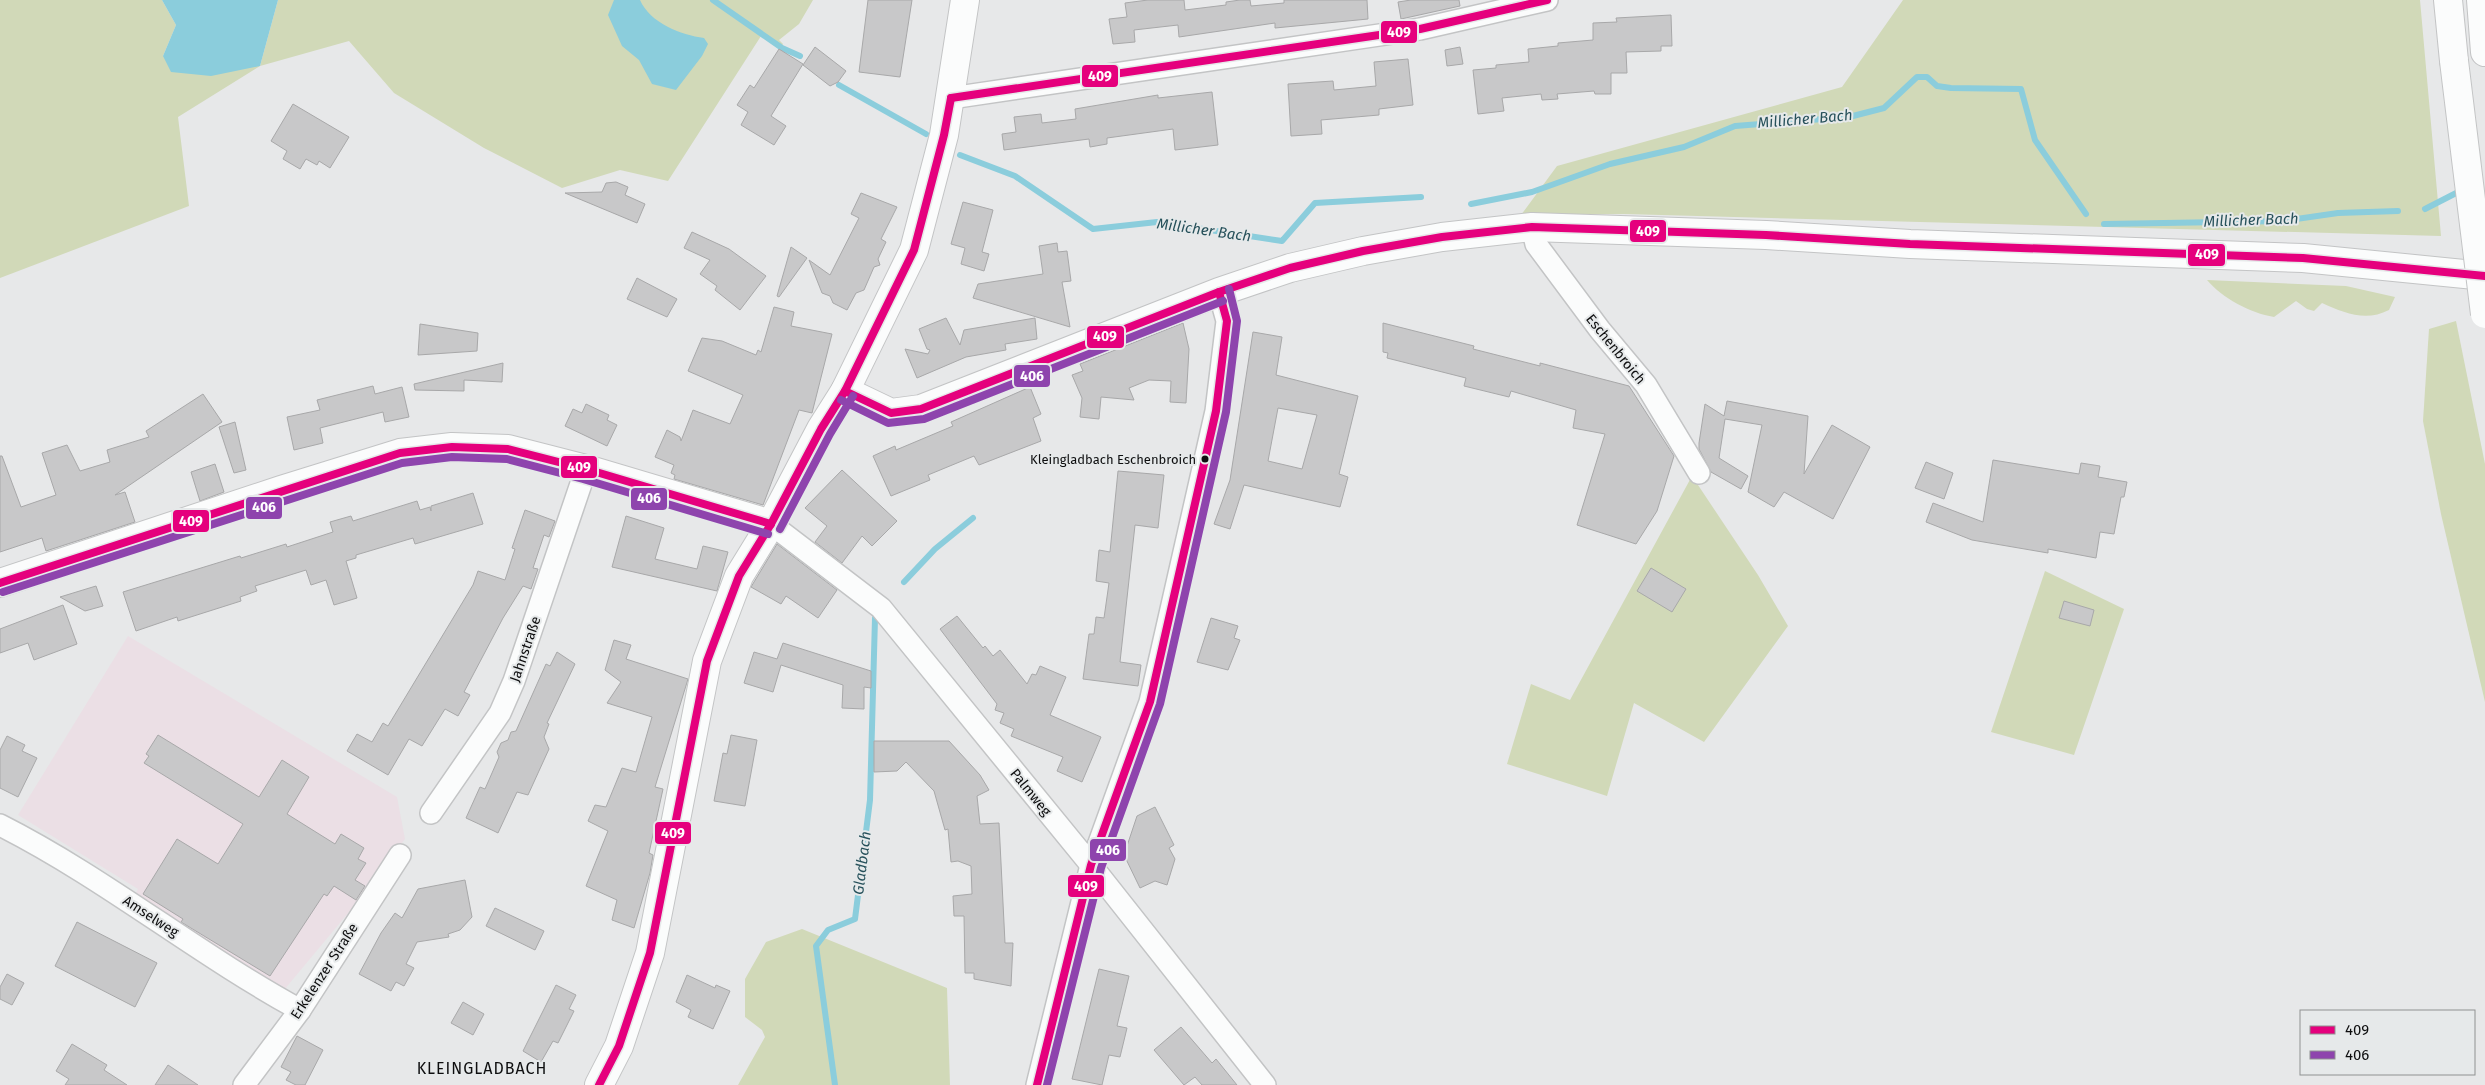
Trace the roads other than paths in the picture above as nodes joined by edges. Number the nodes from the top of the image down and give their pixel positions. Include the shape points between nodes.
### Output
1 (965, 0) edge
2 (1547, 0) edge
3 (2448, 0) edge
4 (2481, 0) edge
5 (2485, 52) edge
6 (951, 98) junction
7 (1532, 227) junction
8 (2485, 276) edge
9 (1218, 292) junction
10 (2485, 314) edge
11 (845, 391) junction
12 (586, 469) junction
13 (1700, 473) dead end
14 (770, 524) junction
15 (0, 583) edge
16 (431, 813) dead end
17 (0, 825) edge
18 (400, 855) dead end
19 (1091, 865) junction
20 (300, 1010) junction
21 (244, 1085) edge
22 (599, 1085) edge
23 (1037, 1085) edge
24 (1265, 1085) edge

1 - 6 main road
2 - 6 street via 1420,29
3 - 10 main road, bridge
4 - 5 main road
6 - 11 main road via 914,250
7 - 8 main road via 2303,258
7 - 9 main road via 1442,237 1364,251 1290,268
7 - 13 street, Eschenbroich via 1536,244 1646,385
9 - 11 main road via 921,409 891,413
9 - 19 street via 1227,321 1216,411 1150,702
11 - 14 main road
12 - 14 main road
12 - 15 main road via 508,449 452,447 400,453
12 - 16 street, Jahnstraße via 514,681 500,713
14 - 19 street, Palmweg via 881,608
14 - 22 main road via 739,576 707,660 650,953 619,1046
17 - 20 street, Amselweg via 111,890 258,987
18 - 20 street, Erkelenzer Straße
19 - 23 street
19 - 24 street, Palmweg
20 - 21 street, Erkelenzer Straße

